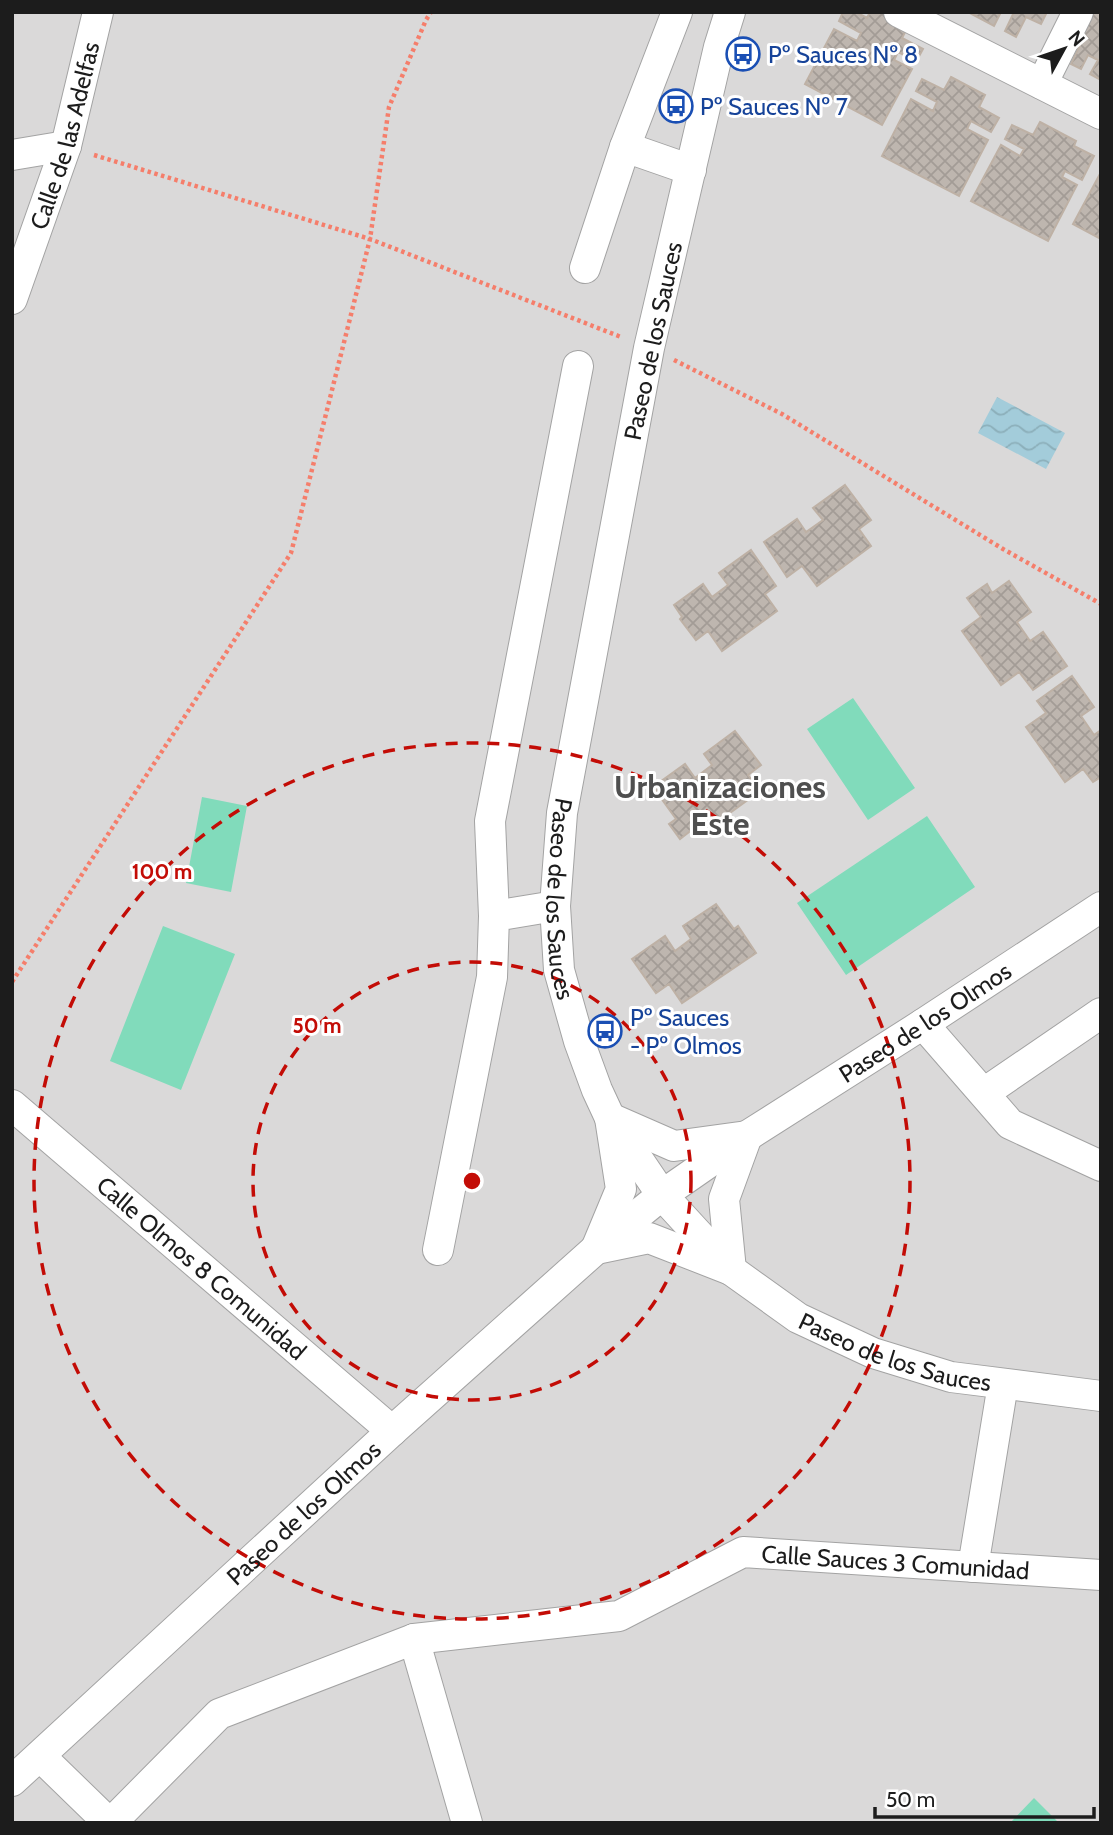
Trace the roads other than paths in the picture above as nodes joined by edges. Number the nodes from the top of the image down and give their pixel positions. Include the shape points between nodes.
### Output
1 (98, 12) edge
2 (677, 12) edge
3 (730, 12) edge
4 (899, 12) edge
5 (1079, 12) edge
6 (1042, 84) junction
7 (1101, 114) edge
8 (66, 146) junction
9 (625, 147) junction
10 (12, 155) edge
11 (691, 170) junction
12 (584, 268) dead end
13 (12, 299) edge
14 (579, 366) dead end
15 (555, 906) junction
16 (1101, 906) edge
17 (494, 916) junction
18 (1101, 1013) edge
19 (923, 1024) junction
20 (984, 1093) junction
21 (12, 1105) edge
22 (611, 1118) junction
23 (747, 1136) junction
24 (1101, 1166) edge
25 (662, 1195) junction
26 (596, 1249) junction
27 (438, 1250) dead end
28 (731, 1270) junction
29 (1003, 1384) junction
30 (1101, 1396) edge
31 (391, 1431) junction
32 (973, 1567) junction
33 (1101, 1575) edge
34 (414, 1639) junction
35 (40, 1756) junction
36 (12, 1781) edge
37 (110, 1823) edge
38 (467, 1823) edge

1 - 8 street, Calle de las Adelfas
2 - 9 street
3 - 11 street, Paseo de los Sauces
4 - 6 street
5 - 6 street
6 - 7 street
8 - 10 street
8 - 13 street, Calle de las Adelfas
9 - 11 street
9 - 12 street
11 - 15 street, Paseo de los Sauces via 649,348 562,813
14 - 17 street via 490,821
15 - 17 street
15 - 22 street, Paseo de los Sauces via 559,970 579,1041
16 - 19 street, Paseo de los Olmos
17 - 27 street via 492,977
18 - 20 street
19 - 20 street
19 - 23 street, Paseo de los Olmos
20 - 24 street via 1010,1124
21 - 31 street, Calle Olmos 8 Comunidad
22 - 23 street, Paseo de los Olmos via 674,1146
22 - 25 street, Paseo de los Sauces
22 - 26 street, Paseo de los Olmos via 621,1189
23 - 25 street, Paseo de los Olmos
23 - 28 street via 724,1199
25 - 26 street, Paseo de los Olmos
25 - 28 street, Paseo de los Sauces
26 - 28 street, Paseo de los Olmos via 649,1238
26 - 31 street, Paseo de los Olmos
28 - 29 street, Paseo de los Sauces via 798,1318 873,1353 951,1377
29 - 30 street, Paseo de los Sauces
29 - 32 street
31 - 35 street, Paseo de los Olmos
32 - 33 street, Calle Sauces 3 Comunidad
32 - 34 street, Calle Sauces 3 Comunidad via 743,1552 619,1616
34 - 37 street, Calle Sauces 3 Comunidad via 219,1714
34 - 38 street
35 - 36 street, Paseo de los Olmos
35 - 37 street, Calle Sauces 3 Comunidad

